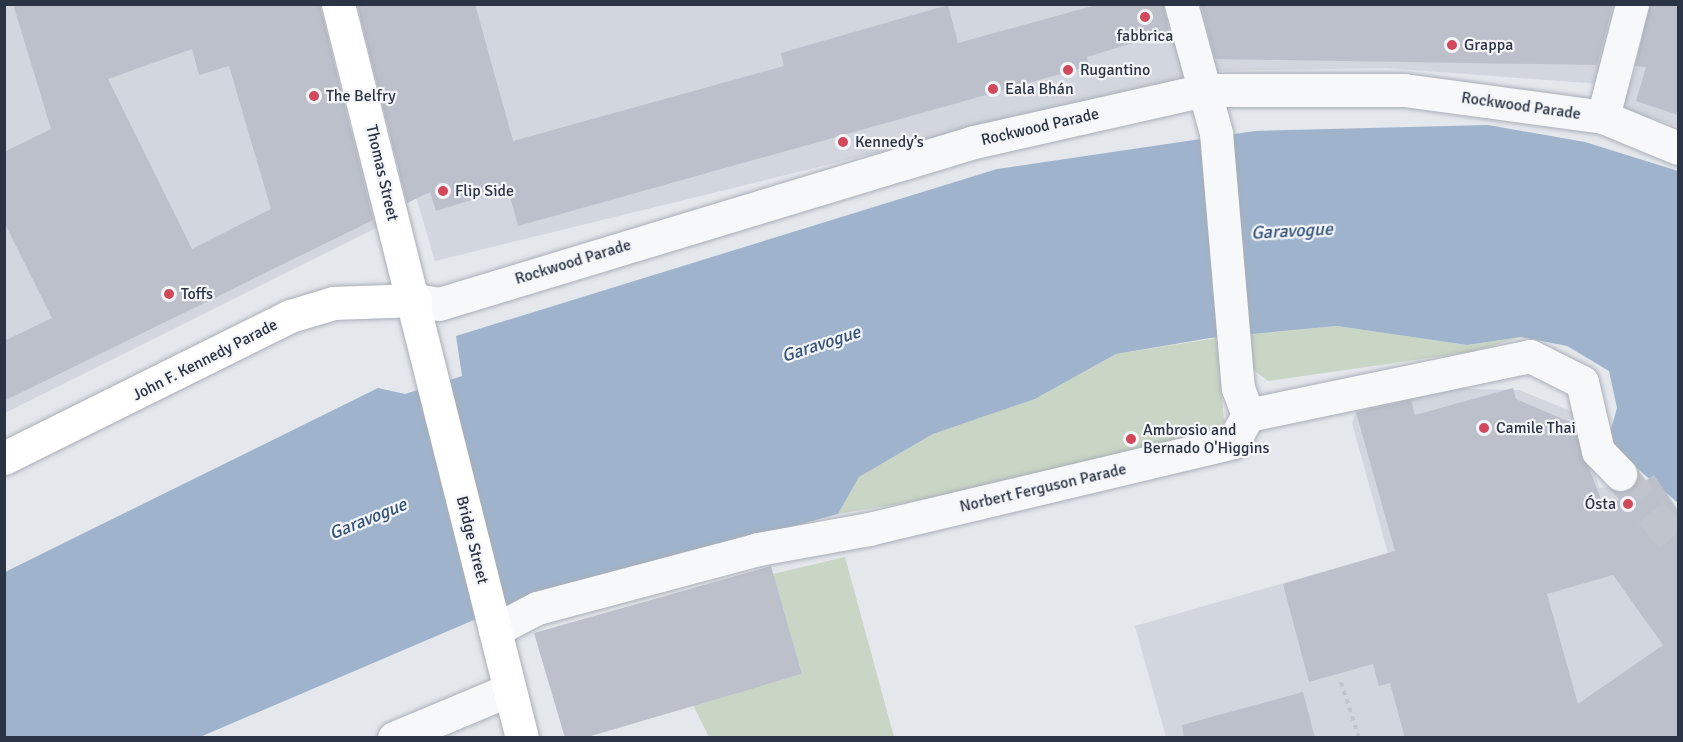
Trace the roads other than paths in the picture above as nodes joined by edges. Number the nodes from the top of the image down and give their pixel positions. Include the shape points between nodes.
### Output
1 (338, 4) edge
2 (1181, 4) edge
3 (1632, 4) edge
4 (1204, 90) junction
5 (1603, 117) junction
6 (1678, 147) edge
7 (416, 300) junction
8 (421, 342) joint
9 (1243, 401) junction
10 (4, 458) edge
11 (1620, 474) tunnel mouth
12 (494, 625) junction
13 (509, 690) junction
14 (394, 738) edge
15 (522, 738) edge

1 - 7 main road, Thomas Street
2 - 4 street
3 - 5 street
4 - 5 street, Rockwood Parade via 1404,90
4 - 7 street, Rockwood Parade via 974,142 439,304
4 - 9 street via 1216,133
5 - 6 street, Rockwood Parade
7 - 8 main road, Thomas Street
7 - 10 main road, John F. Kennedy Parade via 334,303 290,316
8 - 12 main road, Bridge Street
9 - 11 street via 1530,356 1582,382 1598,452
9 - 12 street, Norbert Ferguson Parade via 1233,442 869,529 758,549 537,608
12 - 13 main road, Bridge Street
13 - 14 street
13 - 15 main road, Bridge Street

